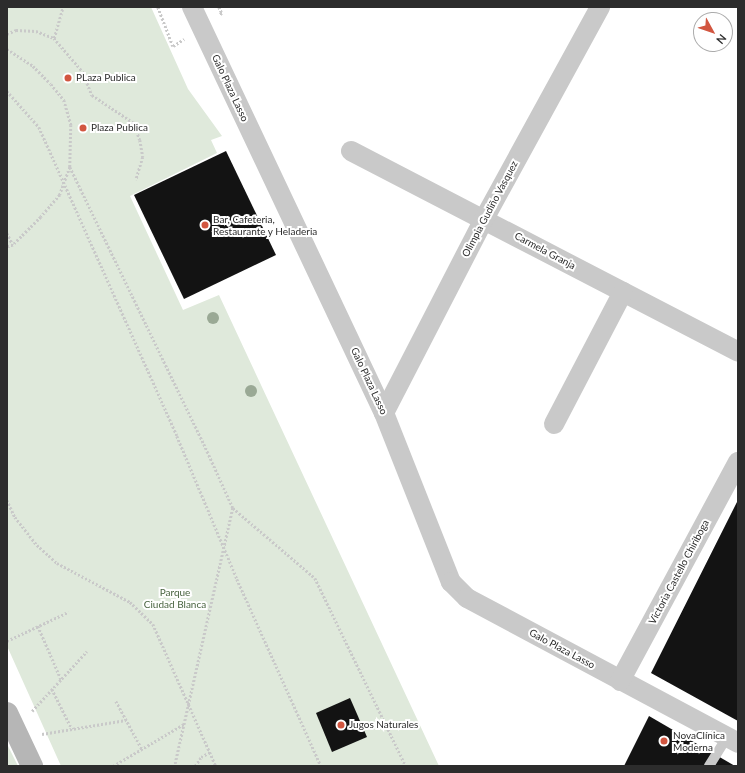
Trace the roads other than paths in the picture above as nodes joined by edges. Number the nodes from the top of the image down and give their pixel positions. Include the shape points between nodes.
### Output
1 (192, 7) edge
2 (600, 7) edge
3 (351, 152) dead end
4 (484, 219) junction
5 (623, 292) junction
6 (738, 352) edge
7 (384, 413) junction
8 (554, 424) dead end
9 (738, 462) edge
10 (620, 681) junction
11 (7, 713) edge
12 (732, 740) edge
13 (32, 766) edge
14 (709, 766) edge

1 - 7 street, Galo Plaza Lasso
2 - 4 street, Olimpia Gudiño Vasquez
3 - 4 street, Carmela Granja
4 - 5 street, Carmela Granja
4 - 7 street, Olimpia Gudiño Vasquez
5 - 6 street, Carmela Granja
5 - 8 street
7 - 10 street, Galo Plaza Lasso via 451,582 457,590 467,598
9 - 10 street, Victoria Castello Chiriboga
10 - 12 street, Galo Plaza Lasso
11 - 13 main road
12 - 14 lane

